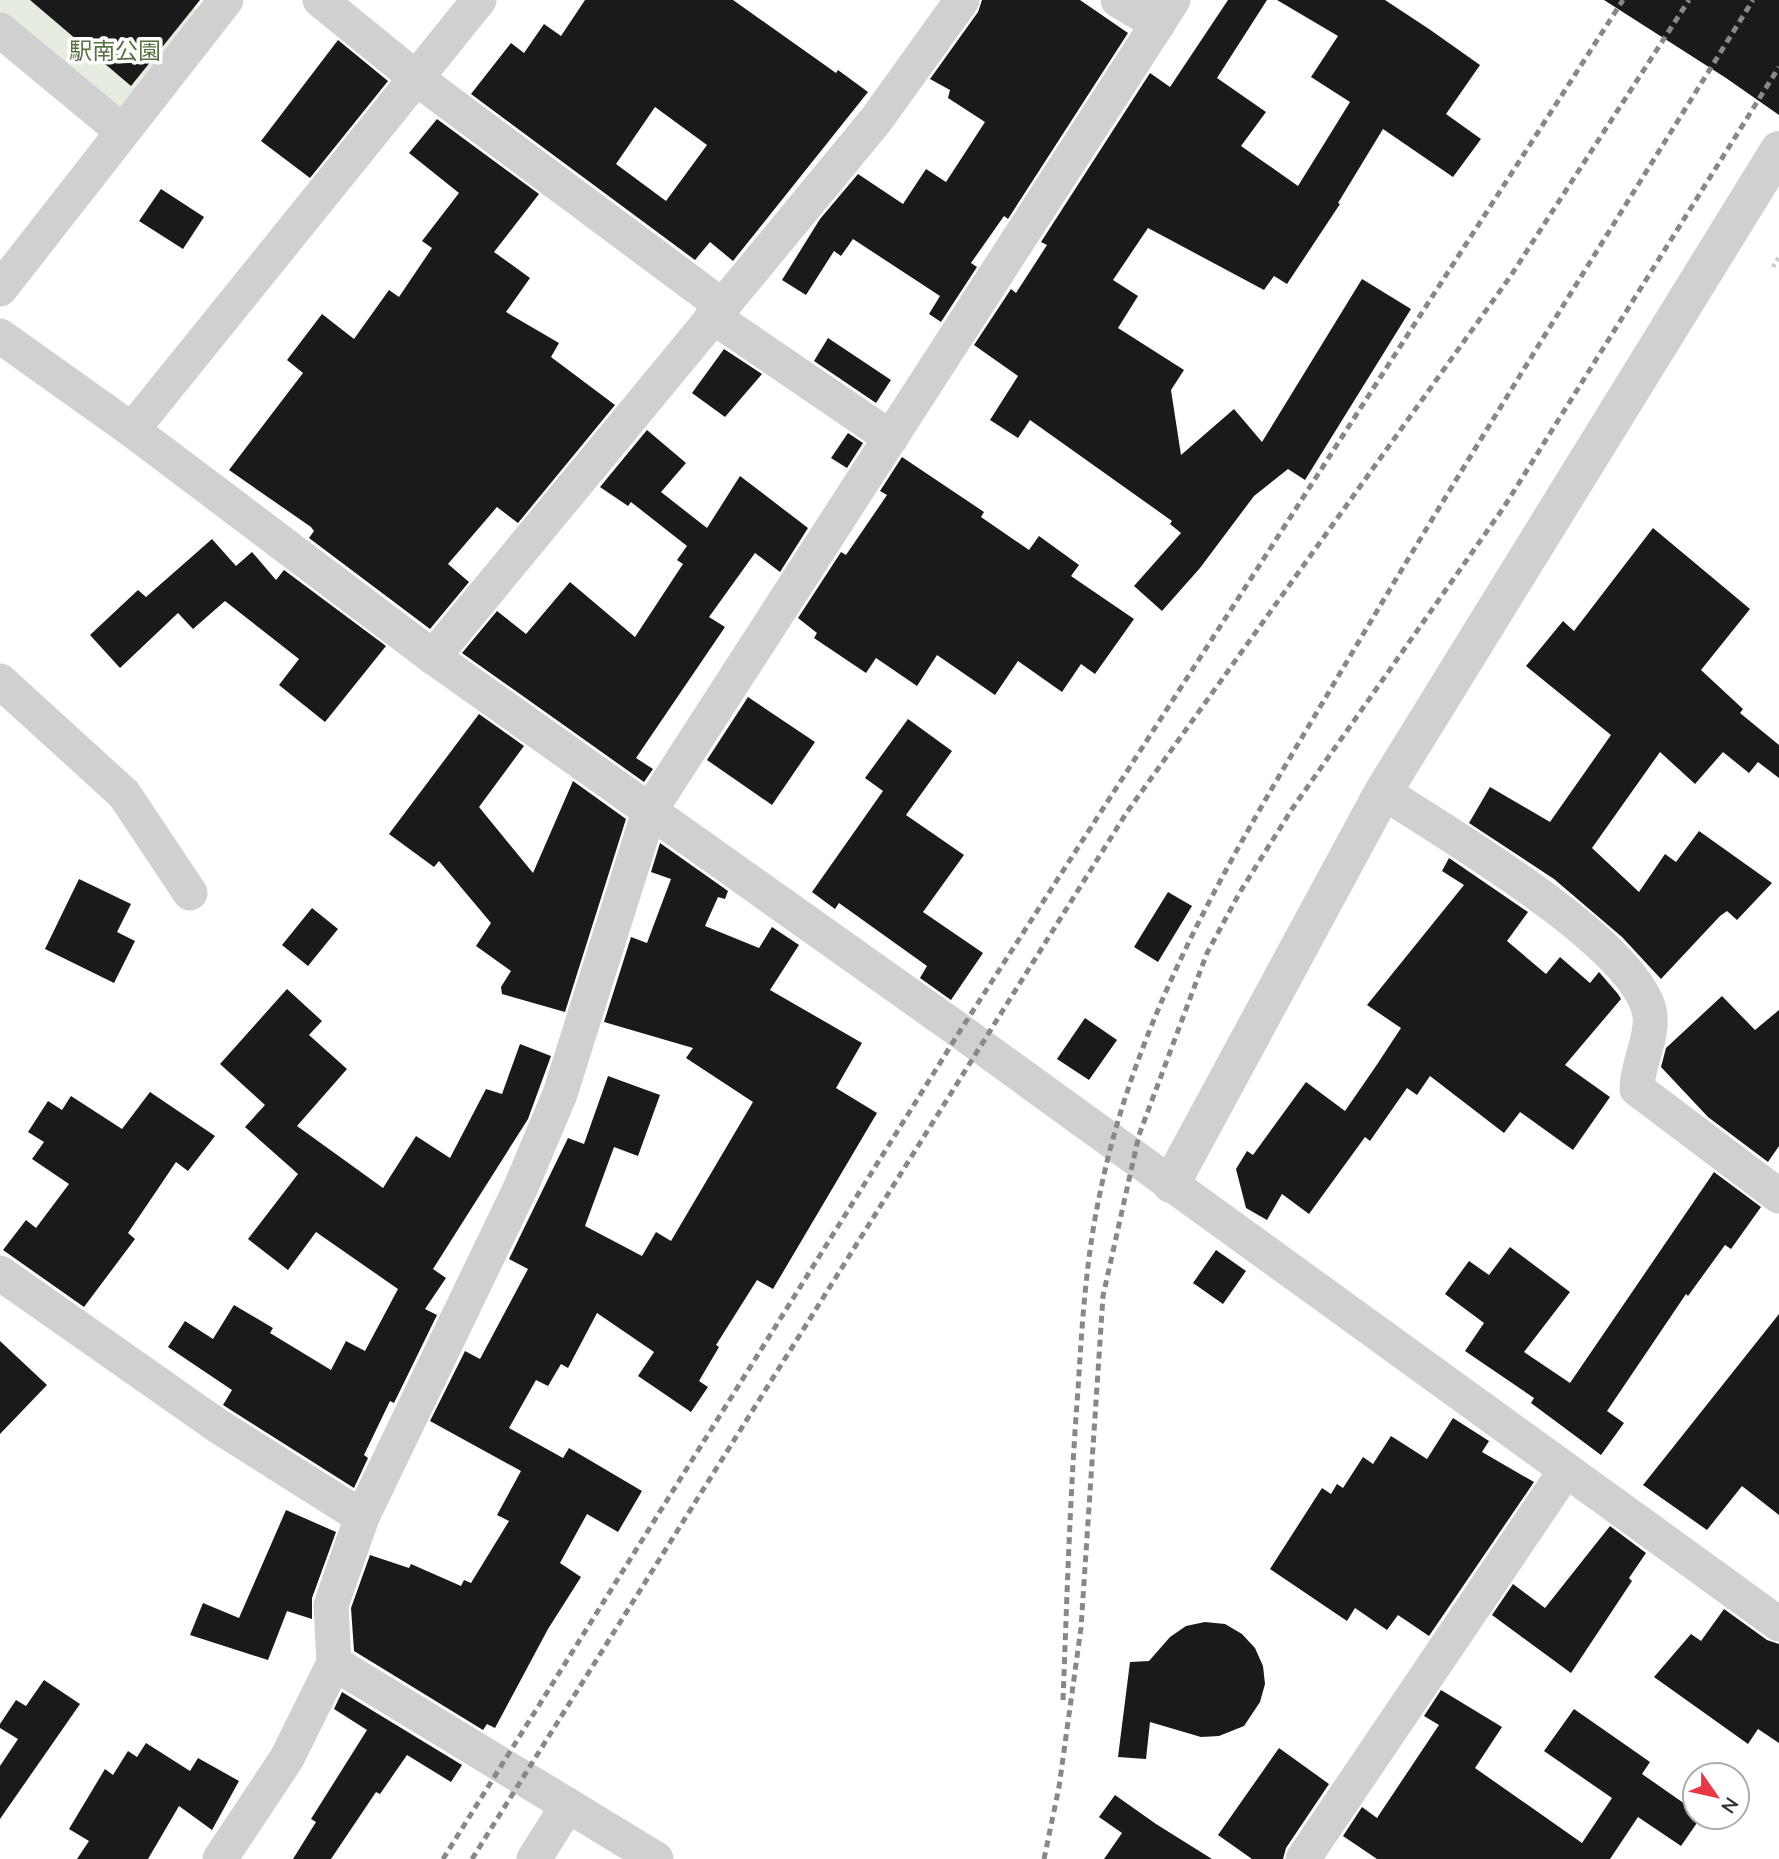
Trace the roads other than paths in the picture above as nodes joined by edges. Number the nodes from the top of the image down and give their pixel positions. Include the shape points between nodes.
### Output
1 (226, 0) edge
2 (320, 0) edge
3 (479, 0) edge
4 (962, 0) edge
5 (1118, 0) edge
6 (1166, 12) edge
7 (0, 30) edge
8 (416, 78) junction
9 (122, 131) junction
10 (1779, 150) edge
11 (0, 289) edge
12 (716, 310) junction
13 (0, 337) edge
14 (132, 430) junction
15 (891, 438) junction
16 (433, 656) junction
17 (0, 681) edge
18 (1383, 792) junction
19 (649, 812) junction
20 (190, 893) dead end
21 (1171, 1184) junction
22 (1779, 1196) edge
23 (0, 1273) edge
24 (1566, 1470) junction
25 (362, 1517) junction
26 (1779, 1624) edge
27 (334, 1663) junction
28 (568, 1805) junction
29 (220, 1859) edge
30 (534, 1859) edge
31 (656, 1859) edge
32 (1303, 1859) edge

1 - 9 street
2 - 8 street
3 - 8 street
4 - 12 street via 876,120
5 - 6 street
6 - 15 street
7 - 9 street
8 - 12 street
8 - 14 street
9 - 11 street
10 - 18 street
12 - 15 street
12 - 16 street
13 - 14 street
14 - 16 street
15 - 19 street
16 - 19 street
17 - 20 street via 124,793
18 - 21 street
18 - 22 street via 1553,903 1631,976 1649,1009 1650,1026 1637,1089
19 - 21 street
19 - 25 street via 560,1094 520,1189
21 - 24 street
23 - 25 street via 218,1426
24 - 26 street
24 - 32 street
25 - 27 street via 331,1605
27 - 28 street
27 - 29 street via 287,1758
28 - 30 street
28 - 31 street

